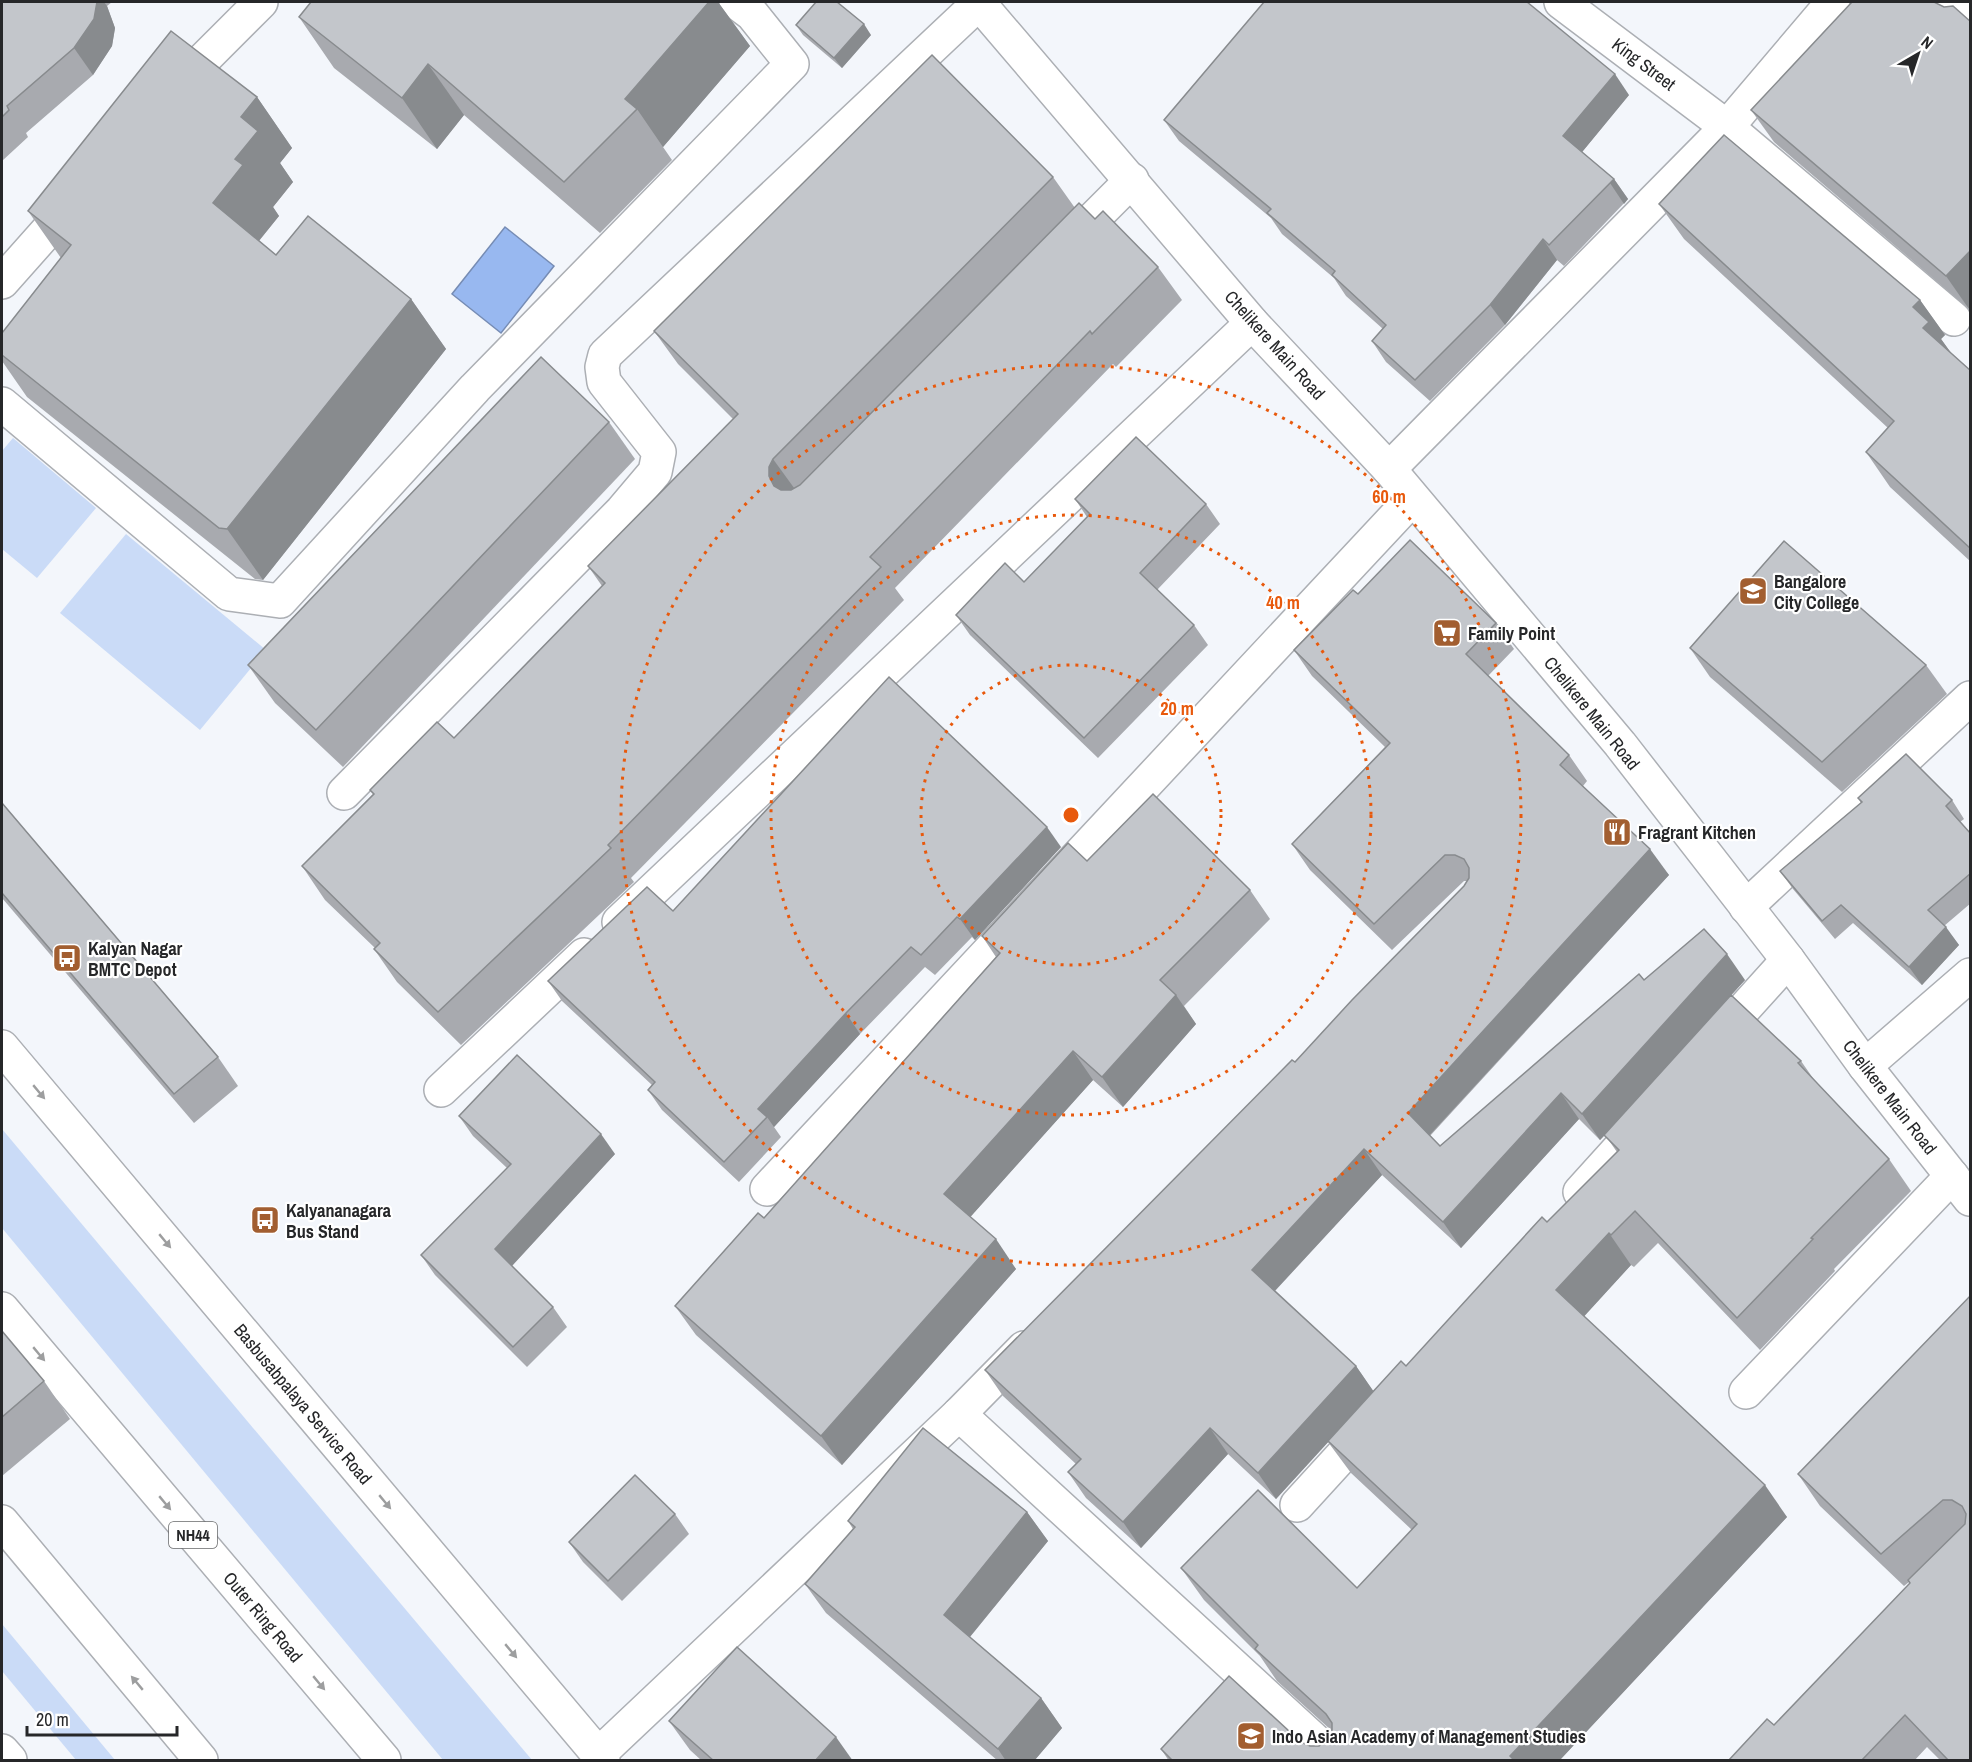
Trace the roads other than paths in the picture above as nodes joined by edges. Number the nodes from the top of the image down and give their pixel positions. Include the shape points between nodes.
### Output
1 (261, 2) edge
2 (979, 2) edge
3 (1561, 2) edge
4 (1833, 2) edge
5 (1948, 2) edge
6 (751, 6) edge
7 (1971, 21) edge
8 (152, 114) edge
9 (1727, 127) junction
10 (96, 176) edge
11 (1132, 180) junction
12 (1040, 273) edge
13 (2, 282) edge
14 (1954, 319) dead end
15 (1252, 323) junction
16 (2, 404) edge
17 (1389, 469) junction
18 (1412, 498) junction
19 (1971, 699) edge
20 (344, 793) dead end
21 (1746, 907) junction
22 (1788, 960) junction
23 (1971, 975) edge
24 (2, 1047) edge
25 (1693, 1066) edge
26 (1865, 1066) junction
27 (441, 1090) dead end
28 (1669, 1093) edge
29 (1961, 1187) edge
30 (767, 1189) dead end
31 (1559, 1216) edge
32 (2, 1309) edge
33 (1043, 1329) edge
34 (1746, 1392) dead end
35 (1392, 1400) edge
36 (959, 1414) junction
37 (1297, 1505) dead end
38 (2, 1522) edge
39 (2, 1750) edge
40 (601, 1758) edge
41 (10, 1761) edge
42 (201, 1761) edge
43 (384, 1761) edge
44 (1336, 1761) edge

1 - 8 main road
2 - 11 main road, Chelikere Main Road
2 - 20 main road via 605,355 604,382 659,452 655,472 622,511
3 - 9 main road, King Street
4 - 9 main road
5 - 7 main road
6 - 16 main road via 792,64 475,388 279,601 229,594
9 - 14 main road, King Street
9 - 17 main road
10 - 13 main road
11 - 12 main road
11 - 15 main road, Chelikere Main Road
15 - 17 main road, Chelikere Main Road
15 - 27 main road
17 - 18 main road, Chelikere Main Road
18 - 21 main road, Chelikere Main Road via 1620,744
18 - 30 main road
19 - 21 main road
21 - 22 main road, Chelikere Main Road
22 - 25 main road
22 - 26 main road, Chelikere Main Road
23 - 26 main road
24 -> 40 main road, Basbusabpalaya Service Road
26 - 29 main road, Chelikere Main Road
28 - 31 main road
29 - 34 main road
32 -> 43 main road, Outer Ring Road / NH44
33 - 36 main road
35 - 37 main road
36 - 40 main road
36 - 44 main road
42 -> 38 main road
39 - 41 main road

